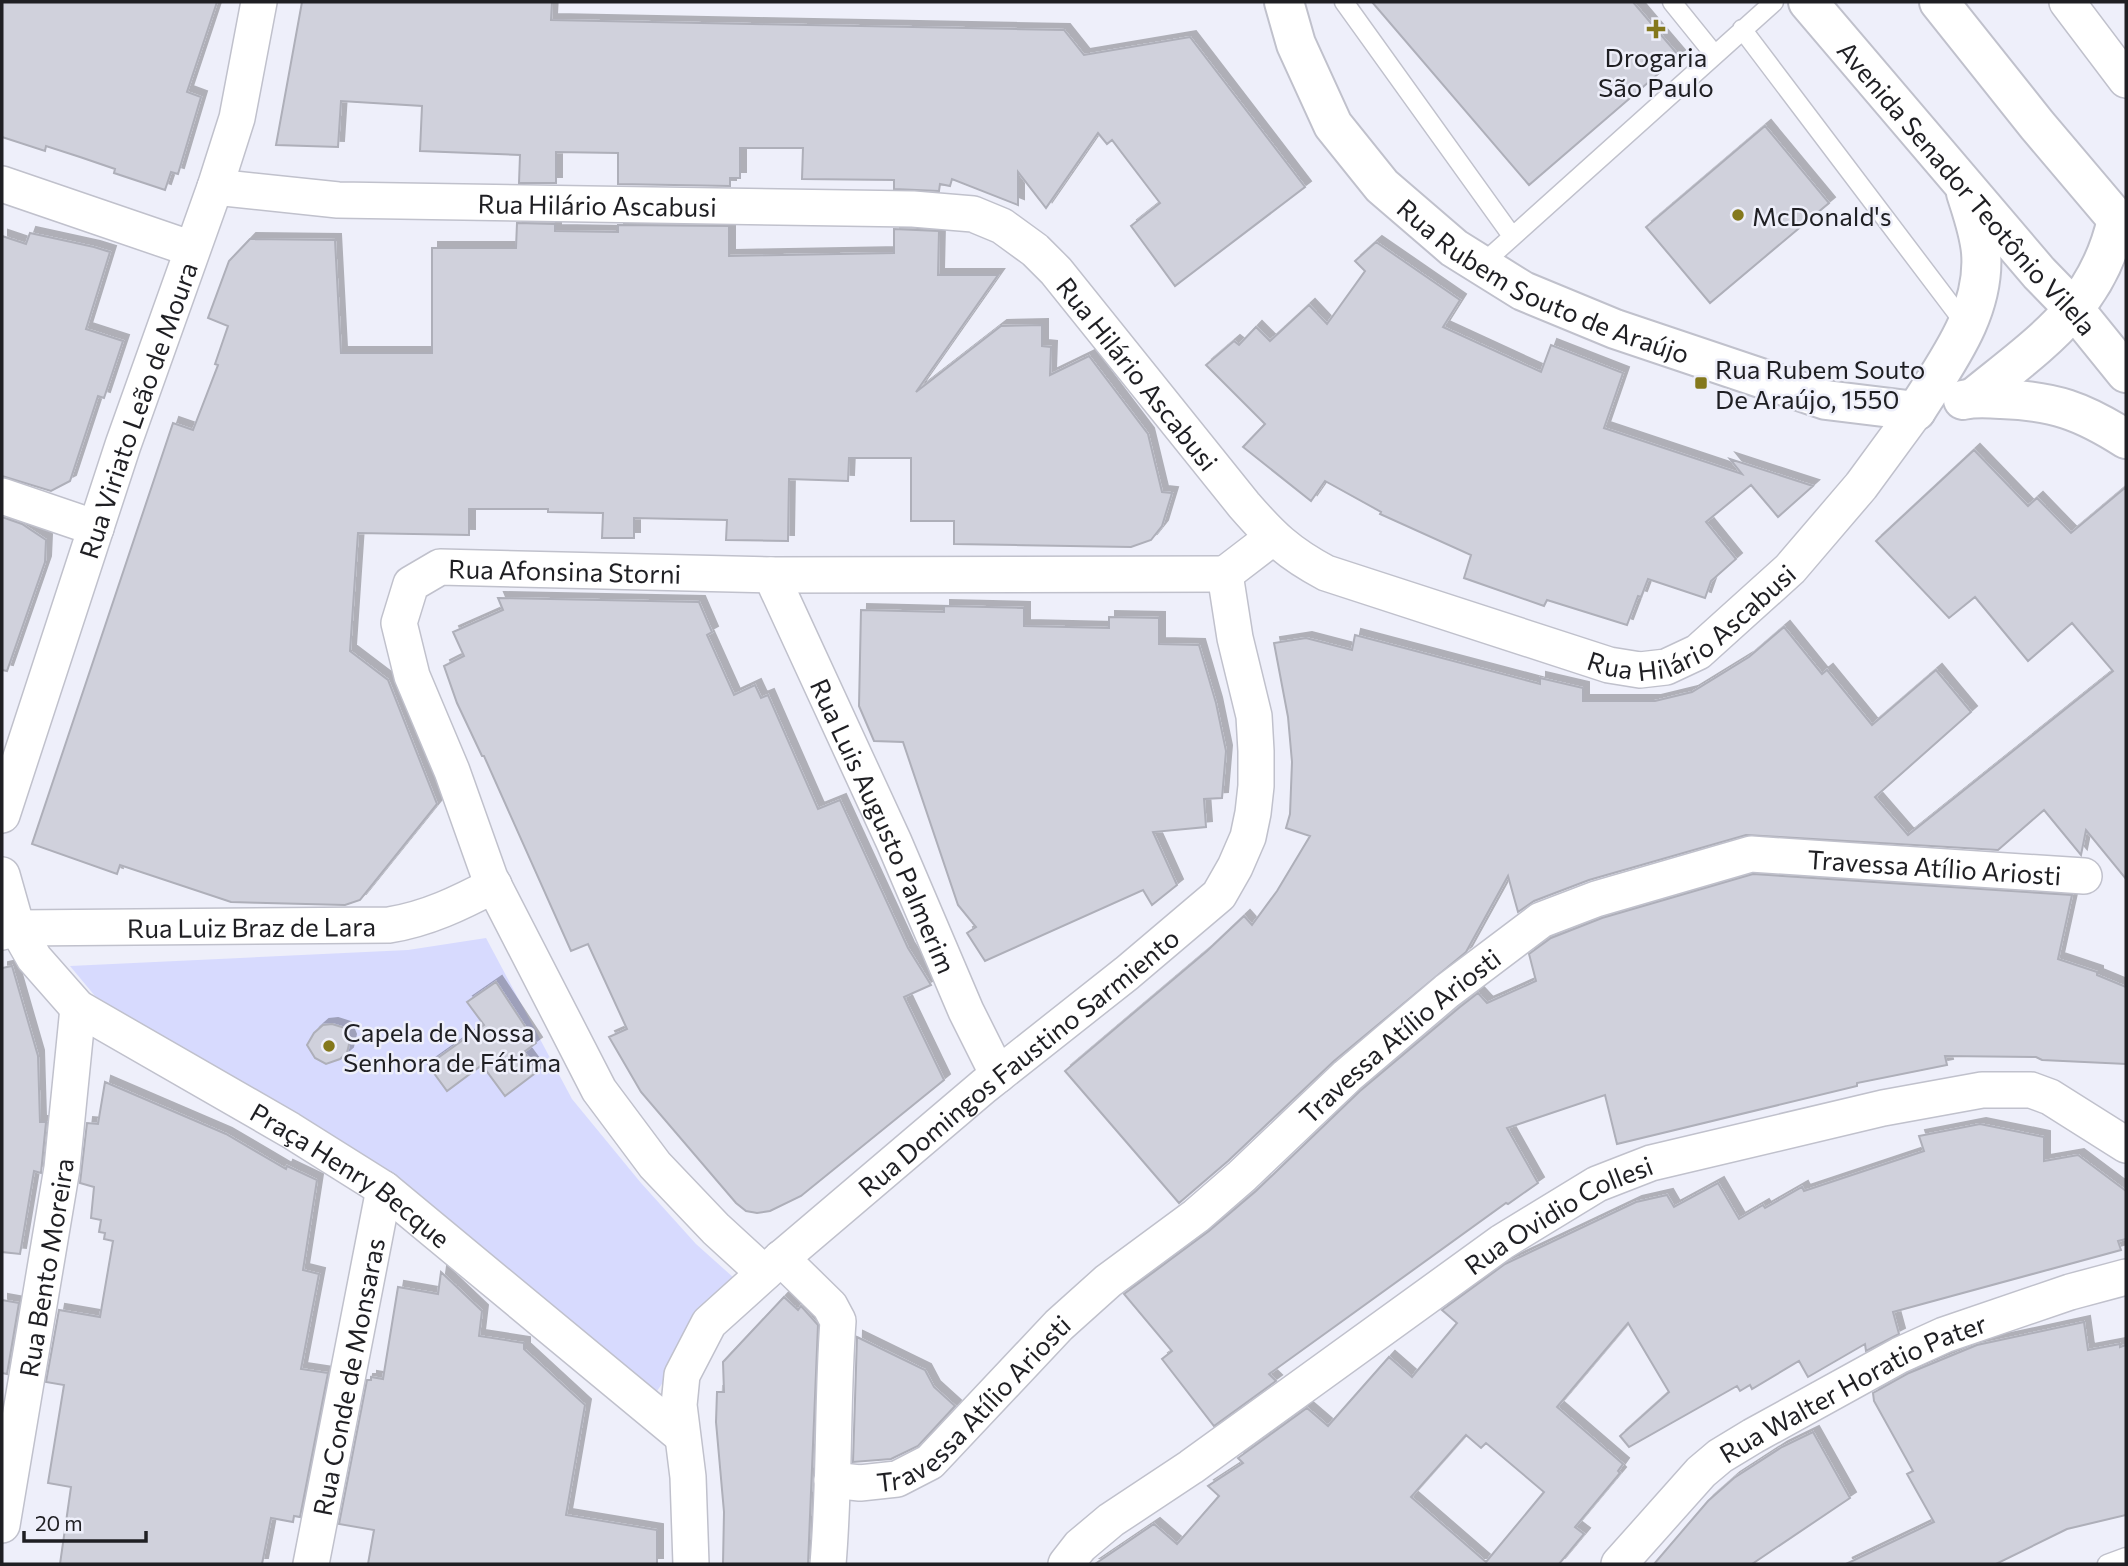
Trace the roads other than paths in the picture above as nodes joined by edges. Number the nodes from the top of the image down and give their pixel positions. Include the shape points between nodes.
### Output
1 (259, 2) edge
2 (1284, 2) edge
3 (1344, 2) edge
4 (1672, 2) edge
5 (1774, 2) edge
6 (1808, 2) edge
7 (1939, 2) edge
8 (2067, 2) edge
9 (1742, 29) junction
10 (1714, 54) junction
11 (2126, 80) edge
12 (2, 184) edge
13 (1963, 185) junction
14 (215, 187) junction
15 (2122, 225) edge
16 (1512, 236) junction
17 (192, 249) junction
18 (1480, 265) junction
19 (2075, 310) junction
20 (1967, 326) junction
21 (2126, 373) edge
22 (1973, 398) junction
23 (1916, 411) junction
24 (2126, 439) edge
25 (2, 496) edge
26 (96, 528) junction
27 (1272, 538) junction
28 (1225, 573) junction
29 (771, 575) junction
30 (2, 808) edge
31 (2, 815) edge
32 (2, 875) edge
33 (2084, 876) dead end
34 (494, 885) junction
35 (9, 930) edge
36 (78, 1008) junction
37 (998, 1075) junction
38 (2126, 1145) edge
39 (384, 1189) junction
40 (773, 1266) junction
41 (2126, 1277) edge
42 (681, 1435) junction
43 (832, 1480) junction
44 (2, 1525) edge
45 (2126, 1557) edge
46 (311, 1564) edge
47 (691, 1564) edge
48 (828, 1564) edge
49 (1066, 1564) edge
50 (1619, 1564) edge
51 (2108, 1564) edge

1 - 14 street, Rua Viriato Leão de Moura via 237,118
2 - 18 main road, Rua Rubem Souto de Araújo via 1296,44 1333,125 1382,186
3 - 16 lane
4 - 10 lane
5 - 9 lane
6 - 13 main road, Avenida Senador Teotônio Vilela
7 - 15 main road
8 - 11 street
9 - 10 lane
9 - 20 lane
10 - 16 lane
12 - 17 street
13 - 19 main road, Avenida Senador Teotônio Vilela
13 - 20 main road via 1981,253 1980,282
14 - 17 street, Rua Viriato Leão de Moura
14 - 27 street, Rua Hilário Ascabusi via 338,200 913,209 973,214 1016,235 1056,271
15 - 19 main road
16 - 18 lane
17 - 26 street, Rua Viriato Leão de Moura
18 - 23 main road, Rua Rubem Souto de Araújo via 1523,291 1615,329 1814,396
19 - 21 main road, Avenida Senador Teotônio Vilela
19 - 22 main road
20 - 23 main road
22 - 23 main road, Rua Rubem Souto de Araújo
22 - 24 main road via 2058,405 2086,415
23 - 27 street, Rua Hilário Ascabusi via 1845,506 1790,569 1698,652 1666,667 1640,670 1609,665 1530,641 1326,573
25 - 26 street
26 - 30 street, Rua Viriato Leão de Moura
27 - 28 street
28 - 29 street, Rua Afonsina Storni
28 - 37 street, Rua Domingos Faustino Sarmiento via 1254,716 1256,751 1248,837 1235,867 1219,895
29 - 34 street, Rua Afonsina Storni via 440,567 411,584 399,623 412,676
29 - 37 street, Rua Luis Augusto Palmerim
30 - 31 street, Rua Viriato Leão de Moura
32 - 35 street
33 - 43 street, Travessa Atílio Ariosti via 1751,853 1541,920 1447,991 1347,1076 1205,1208 1108,1281 1059,1325 930,1462 897,1479
34 - 35 street, Rua Luiz Braz de Lara via 414,921 389,925
34 - 40 street, Rua Afonsina Storni via 599,1090 655,1165 716,1229
35 - 36 street, Praça Henry Becque
36 - 39 street, Praça Henry Becque
36 - 44 street, Rua Bento Moreira via 62,1168
37 - 40 street, Rua Domingos Faustino Sarmiento
38 - 49 street, Rua Ovidio Collesi via 2050,1097 2031,1090 1982,1090 1883,1108 1651,1163 1597,1184 1502,1242 1111,1520
39 - 42 street, Praça Henry Becque
39 - 46 street, Rua Conde de Monsaras
40 - 42 street, Rua Domingos Faustino Sarmiento via 709,1323 682,1375
40 - 43 street, Rua Afonsina Storni via 830,1306 838,1321
41 - 50 street, Rua Walter Horatio Pater via 1944,1335 1753,1436 1701,1472
42 - 47 street, Rua Domingos Faustino Sarmiento via 688,1477
43 - 48 street, Rua Afonsina Storni
45 - 51 lane

